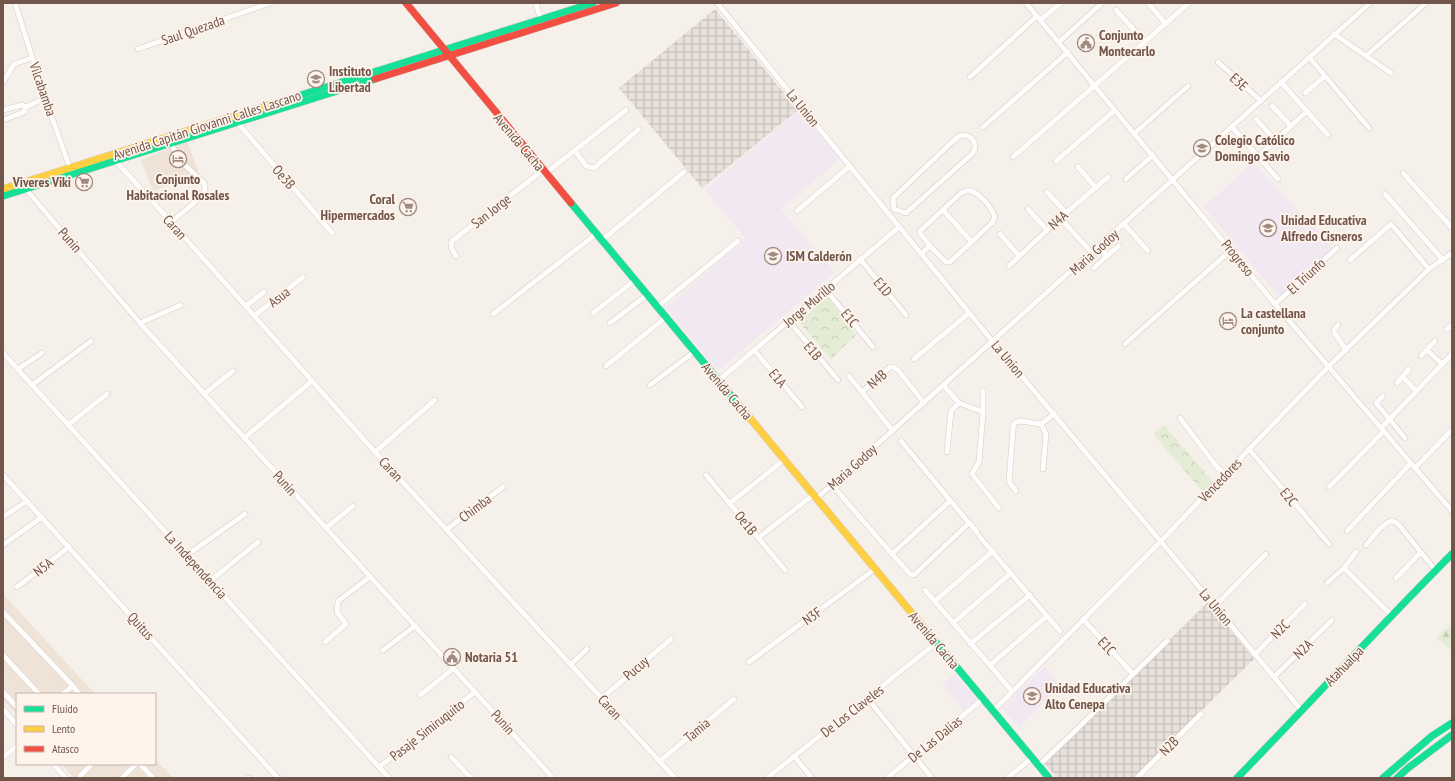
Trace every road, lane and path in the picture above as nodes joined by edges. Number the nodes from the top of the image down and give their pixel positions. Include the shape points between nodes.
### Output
1 (15, 3) edge
2 (270, 3) edge
3 (406, 3) edge
4 (536, 3) edge
5 (593, 3) edge
6 (616, 3) edge
7 (718, 3) edge
8 (1026, 3) edge
9 (1060, 3) edge
10 (1102, 3) edge
11 (1148, 3) edge
12 (1189, 3) edge
13 (1370, 3) edge
14 (1426, 3) edge
15 (1116, 10) dead end
16 (1038, 18) junction
17 (542, 23) junction
18 (1166, 24) junction
19 (1334, 34) junction
20 (1059, 42) junction
21 (1145, 42) junction
22 (138, 49) dead end
23 (1068, 52) junction
24 (446, 53) junction
25 (1366, 56) junction
26 (1309, 57) junction
27 (32, 58) junction
28 (1218, 62) dead end
29 (1391, 73) dead end
30 (970, 76) dead end
31 (1325, 76) junction
32 (3, 82) edge
33 (1281, 82) junction
34 (1094, 86) junction
35 (1188, 86) dead end
36 (1305, 93) dead end
37 (45, 98) junction
38 (1261, 101) junction
39 (1272, 106) dead end
40 (26, 107) junction
41 (3, 110) edge
42 (626, 110) dead end
43 (1114, 111) junction
44 (1307, 111) junction
45 (1256, 119) dead end
46 (3, 120) edge
47 (237, 122) junction
48 (1291, 126) junction
49 (983, 127) dead end
50 (1232, 127) junction
51 (1369, 128) dead end
52 (639, 129) dead end
53 (1135, 133) junction
54 (1328, 135) dead end
55 (1275, 140) junction
56 (171, 143) junction
57 (575, 150) junction
58 (1153, 155) junction
59 (1013, 156) dead end
60 (1258, 157) junction
61 (113, 158) junction
62 (1056, 161) dead end
63 (850, 166) junction
64 (1078, 167) dead end
65 (72, 171) junction
66 (544, 172) junction
67 (684, 172) dead end
68 (1403, 173) dead end
69 (1108, 177) dead end
70 (1126, 179) dead end
71 (1278, 179) dead end
72 (1174, 180) junction
73 (24, 186) junction
74 (1096, 188) junction
75 (3, 189) edge
76 (1047, 192) dead end
77 (1386, 194) dead end
78 (3, 196) edge
79 (894, 209) junction
80 (1028, 209) dead end
81 (943, 210) junction
82 (797, 211) dead end
83 (888, 213) junction
84 (1066, 213) junction
85 (1060, 218) junction
86 (171, 222) junction
87 (1124, 224) junction
88 (899, 227) junction
89 (1452, 228) edge
90 (1048, 230) junction
91 (332, 232) dead end
92 (596, 234) junction
93 (1000, 234) dead end
94 (601, 241) junction
95 (738, 241) dead end
96 (971, 242) junction
97 (930, 246) junction
98 (1119, 246) dead end
99 (1099, 247) junction
100 (1337, 248) dead end
101 (1231, 250) junction
102 (1148, 251) dead end
103 (1092, 253) junction
104 (1452, 253) edge
105 (921, 254) junction
106 (456, 256) dead end
107 (1020, 256) junction
108 (1107, 256) junction
109 (860, 260) junction
110 (1350, 260) dead end
111 (1443, 260) junction
112 (1009, 266) dead end
113 (1094, 268) dead end
114 (1429, 269) junction
115 (303, 277) dead end
116 (635, 280) junction
117 (826, 290) junction
118 (264, 292) dead end
119 (647, 295) junction
120 (181, 304) dead end
121 (1275, 304) junction
122 (246, 306) junction
123 (657, 307) junction
124 (593, 313) dead end
125 (969, 313) junction
126 (493, 314) dead end
127 (906, 315) dead end
128 (254, 316) junction
129 (666, 317) junction
130 (789, 321) junction
131 (140, 323) junction
132 (610, 323) dead end
133 (1338, 325) dead end
134 (1452, 325) edge
135 (1447, 330) dead end
136 (91, 341) dead end
137 (1435, 341) dead end
138 (993, 342) junction
139 (1125, 344) dead end
140 (873, 347) dead end
141 (754, 350) junction
142 (1346, 350) junction
143 (1427, 350) junction
144 (694, 352) junction
145 (3, 353) edge
146 (42, 353) dead end
147 (1452, 354) edge
148 (1421, 356) dead end
149 (914, 360) dead end
150 (1442, 364) junction
151 (606, 366) dead end
152 (1329, 366) junction
153 (18, 369) junction
154 (1409, 369) dead end
155 (233, 371) dead end
156 (849, 376) dead end
157 (1403, 377) junction
158 (838, 380) dead end
159 (312, 381) junction
160 (718, 381) junction
161 (1397, 383) dead end
162 (32, 385) junction
163 (650, 385) dead end
164 (944, 386) junction
165 (983, 391) dead end
166 (1416, 391) junction
167 (862, 392) junction
168 (107, 394) dead end
169 (204, 394) junction
170 (1383, 396) dead end
171 (435, 400) dead end
172 (924, 403) junction
173 (959, 403) junction
174 (802, 407) dead end
175 (983, 412) junction
176 (1054, 414) junction
177 (1180, 418) dead end
178 (1390, 419) junction
179 (1041, 424) junction
180 (68, 425) junction
181 (1383, 430) junction
182 (1452, 430) edge
183 (893, 431) junction
184 (244, 438) junction
185 (1405, 438) dead end
186 (901, 441) dead end
187 (1249, 449) junction
188 (375, 452) junction
189 (947, 452) dead end
190 (784, 460) junction
191 (1411, 463) junction
192 (1415, 468) junction
193 (1043, 469) dead end
194 (1225, 474) junction
195 (3, 475) edge
196 (706, 475) dead end
197 (832, 485) junction
198 (504, 487) dead end
199 (1329, 487) dead end
200 (1016, 491) dead end
201 (815, 497) junction
202 (27, 501) junction
203 (950, 501) junction
204 (730, 503) junction
205 (353, 506) dead end
206 (999, 508) dead end
207 (1452, 511) edge
208 (245, 514) dead end
209 (3, 517) edge
210 (42, 517) junction
211 (969, 522) junction
212 (326, 528) junction
213 (447, 529) junction
214 (1347, 531) dead end
215 (758, 538) junction
216 (258, 542) dead end
217 (1161, 542) junction
218 (1329, 544) dead end
219 (3, 545) edge
220 (1366, 545) dead end
221 (69, 547) junction
222 (993, 551) junction
223 (1356, 552) dead end
224 (1421, 552) junction
225 (892, 554) junction
226 (1266, 554) dead end
227 (1452, 554) edge
228 (186, 555) junction
229 (1344, 568) junction
230 (875, 569) junction
231 (785, 570) dead end
232 (1436, 570) junction
233 (1011, 573) junction
234 (370, 577) junction
235 (1396, 578) dead end
236 (210, 581) junction
237 (1327, 583) dead end
238 (17, 587) dead end
239 (925, 590) dead end
240 (1030, 594) junction
241 (935, 601) junction
242 (1305, 604) dead end
243 (1215, 606) junction
244 (3, 612) edge
245 (1392, 615) junction
246 (1047, 616) junction
247 (1083, 619) junction
248 (1332, 620) dead end
249 (953, 623) junction
250 (415, 626) junction
251 (1060, 631) dead end
252 (671, 639) dead end
253 (1167, 640) dead end
254 (325, 642) dead end
255 (936, 643) junction
256 (970, 644) junction
257 (587, 649) dead end
258 (383, 650) dead end
259 (1255, 654) junction
260 (3, 655) edge
261 (749, 662) dead end
262 (571, 664) junction
263 (990, 665) junction
264 (453, 669) junction
265 (1131, 672) dead end
266 (1274, 678) junction
267 (73, 686) junction
268 (1012, 691) junction
269 (3, 692) edge
270 (475, 692) junction
271 (38, 693) edge
272 (64, 693) edge
273 (78, 693) edge
274 (420, 695) dead end
275 (602, 698) junction
276 (734, 699) dead end
277 (868, 699) junction
278 (983, 699) junction
279 (16, 706) edge
280 (3, 709) edge
281 (993, 711) junction
282 (1302, 712) junction
283 (1201, 714) dead end
284 (16, 723) edge
285 (1452, 723) edge
286 (1452, 734) edge
287 (16, 747) edge
288 (794, 756) junction
289 (914, 756) junction
290 (3, 757) edge
291 (451, 757) dead end
292 (1032, 758) junction
293 (660, 761) junction
294 (54, 765) edge
295 (91, 765) edge
296 (135, 765) edge
297 (141, 765) edge
298 (1038, 766) junction
299 (379, 767) junction
300 (66, 778) edge
301 (80, 778) edge
302 (122, 778) edge
303 (153, 778) edge
304 (278, 778) edge
305 (389, 778) edge
306 (471, 778) edge
307 (553, 778) edge
308 (675, 778) edge
309 (767, 778) edge
310 (812, 778) edge
311 (887, 778) edge
312 (932, 778) edge
313 (1007, 778) edge
314 (1049, 778) edge
315 (1137, 778) edge
316 (1237, 778) edge
317 (1383, 778) edge
318 (1397, 778) edge

1 - 27 street, Vilcabamba
2 - 22 street, Saul Quezada
3 - 24 main road, Avenida Cacha
4 - 17 street
5 - 17 main road
6 - 17 main road
7 - 63 street, La Union
8 - 16 street, Progreso
9 - 16 street
10 - 20 street
11 - 18 street
12 - 18 street
13 - 19 street, Maria Godoy
14 - 25 street
15 - 21 street
16 - 20 street, Progreso
16 - 30 street
17 - 24 main road
18 - 21 street
19 - 25 street
19 - 26 street, Maria Godoy
20 - 23 street, Progreso
21 - 34 street
23 - 34 street, Progreso
23 - 49 street
24 - 47 main road, Avenida Capitán Giovanni Calles Lascano
24 - 61 main road, Avenida Capitán Giovanni Calles Lascano
24 - 66 main road, Avenida Cacha
25 - 29 street
26 - 31 street
26 - 33 street, Maria Godoy
27 - 32 street via 14,64
27 - 37 street, Vilcabamba
28 - 38 street, E3E
31 - 36 street
31 - 51 street
33 - 38 street, Maria Godoy
33 - 44 street
34 - 43 street, Progreso
34 - 59 street
35 - 53 street
37 - 40 street
37 - 65 street, Vilcabamba
38 - 50 street, Maria Godoy
39 - 48 street
40 - 41 street via 22,104
40 - 46 street via 24,112
42 - 57 street
43 - 53 street, Progreso
43 - 62 street
44 - 48 street
44 - 54 street
45 - 55 street
47 - 56 main road, Avenida Capitán Giovanni Calles Lascano
47 - 91 street, Oe3B
48 - 55 street
50 - 60 street
50 - 72 street, Maria Godoy
52 - 57 street via 594,168 586,166
53 - 58 street, Progreso
55 - 60 street
56 - 61 main road, Avenida Capitán Giovanni Calles Lascano
56 - 86 street via 180,159 205,186 201,197
57 - 66 street
58 - 70 street
58 - 72 street, Progreso
60 - 71 street
61 - 65 main road, Avenida Capitán Giovanni Calles Lascano
61 - 86 street, Caran
63 - 82 street
63 - 83 street, La Union
64 - 74 street
65 - 73 main road, Avenida Capitán Giovanni Calles Lascano
66 - 92 main road, Avenida Cacha
66 - 106 street, San Jorge via 452,241 451,247
67 - 94 street
68 - 89 street
69 - 74 street, N4A
72 - 87 street, Maria Godoy
72 - 101 street, Progreso
73 - 75 main road, Avenida Capitán Giovanni Calles Lascano
73 - 78 main road, Avenida Capitán Giovanni Calles Lascano
73 - 131 street, Punin
74 - 84 street, N4A
76 - 84 street
77 - 111 street
79 - 79 street via 892,198 952,142 963,135 974,140 973,153 906,213
79 - 83 street
80 - 90 street
81 - 96 street
81 - 96 street via 961,193 968,190 985,201 995,216 992,223
81 - 97 street via 920,231
83 - 88 street, La Union
84 - 85 street, N4A
85 - 90 street, N4A
85 - 103 street
86 - 122 street, Caran
87 - 99 street, Maria Godoy
87 - 102 street
88 - 105 street, La Union
88 - 109 street, Jorge Murillo
90 - 107 street, N4A
92 - 94 main road, Avenida Cacha
92 - 126 street
93 - 107 street
94 - 116 main road, Avenida Cacha
95 - 123 street
96 - 97 street via 948,262
97 - 105 street
98 - 108 street
99 - 103 street, Maria Godoy
99 - 108 street
100 - 121 street, El Triunfo
101 - 121 street, Progreso
101 - 139 street
103 - 138 street, Maria Godoy
104 - 111 street, Vencedores
105 - 125 street, La Union
107 - 112 street, N4A
108 - 113 street
109 - 117 street, Jorge Murillo
109 - 127 street, E1D
110 - 114 street via 1391,224
111 - 114 street, Vencedores
114 - 142 street, Vencedores
115 - 128 street, Asua
116 - 119 main road, Avenida Cacha
116 - 124 street
117 - 130 street, Jorge Murillo
117 - 140 street, E1C
118 - 122 street
119 - 123 main road, Avenida Cacha
119 - 132 street
120 - 131 street
121 - 152 street, Progreso
122 - 128 street, Caran
123 - 129 main road, Avenida Cacha
125 - 138 street, La Union
125 - 149 street
128 - 159 street, Caran
129 - 144 main road, Avenida Cacha
129 - 151 street
130 - 141 street, Jorge Murillo
130 - 158 street, E1B
131 - 169 street, Punin
133 - 142 street via 1334,332
134 - 135 street
136 - 162 street
137 - 143 street
138 - 164 street, Maria Godoy
138 - 176 street, La Union
141 - 160 street, Jorge Murillo
141 - 174 street, E1A
142 - 152 street, Vencedores
143 - 148 street
143 - 150 street
144 - 160 main road, Avenida Cacha
144 - 163 street
145 - 153 street, La Independencia
146 - 153 street
147 - 150 street
150 - 166 street
152 - 181 street, Progreso
152 - 187 street, Vencedores
153 - 162 street, La Independencia
154 - 157 street
155 - 169 street
156 - 167 street
157 - 161 street
157 - 166 street
159 - 184 street
159 - 188 street, Caran
160 - 190 main road, Avenida Cacha
162 - 180 street, La Independencia
164 - 172 street, Maria Godoy
164 - 173 street
165 - 175 street
166 - 178 street
167 - 172 street, N4B via 893,366
167 - 183 street
168 - 180 street
169 - 184 street, Punin
170 - 178 street via 1376,403
171 - 188 street
172 - 183 street, Maria Godoy
173 - 175 street
173 - 189 street via 952,410
175 - 206 street via 979,462 972,474
176 - 179 street
176 - 217 street, La Union
177 - 194 street
178 - 181 street
178 - 185 street
179 - 193 street via 1046,434
179 - 200 street via 1020,421 1014,423 1009,482
180 - 228 street, La Independencia
181 - 191 street, Progreso
181 - 199 street
182 - 192 street
183 - 197 street, Maria Godoy
184 - 212 street, Punin
186 - 203 street
187 - 194 street, Vencedores
187 - 218 street, E2C
188 - 213 street, Caran
190 - 201 main road, Avenida Cacha
190 - 204 street
191 - 192 street, Progreso
191 - 214 street
192 - 207 street, Progreso
194 - 217 street, Vencedores
195 - 202 street, Quitus
196 - 204 street, Oe1B
197 - 201 street, Maria Godoy
197 - 225 street
198 - 213 street, Chimba
201 - 215 street, Maria Godoy
201 - 230 main road, Avenida Cacha
202 - 209 street
202 - 210 street, Quitus
203 - 211 street
203 - 225 street
204 - 215 street, Oe1B
205 - 212 street
208 - 228 street
210 - 219 street
210 - 221 street, Quitus
211 - 222 street
211 - 225 street via 914,575 911,575
212 - 234 street, Punin
213 - 262 street, Caran
215 - 231 street, Oe1B
216 - 236 street
217 - 243 street, La Union
217 - 247 street, Vencedores
220 - 224 street via 1384,525 1392,521 1399,525
221 - 238 street, N5A
221 - 304 street, Quitus
222 - 233 street
222 - 241 street
223 - 229 street
224 - 232 street
224 - 235 street
226 - 243 street
227 - 232 main road, Atahualpa
228 - 236 street, La Independencia
229 - 237 street
229 - 245 street
230 - 255 main road, Avenida Cacha
230 - 261 street, N3F
232 - 245 main road, Atahualpa
233 - 240 street
233 - 249 street
234 - 250 street, Punin
234 - 254 street via 338,602 337,612 346,624
236 - 299 street, La Independencia
239 - 241 street
240 - 246 street
240 - 256 street
241 - 249 street
242 - 259 street, N2C
243 - 259 street, La Union
244 - 267 street
245 - 282 main road, Atahualpa
246 - 251 street
246 - 263 street
247 - 265 street, E1C
247 - 268 street, Vencedores
248 - 266 street, N2A
249 - 256 street
250 - 258 street
250 - 264 street, Punin
252 - 275 street, Pucuy
253 - 298 street
255 - 277 street, De Los Claveles
255 - 278 main road, Avenida Cacha
256 - 263 street
257 - 262 street
259 - 266 street, La Union
260 - 271 street
262 - 275 street, Caran
263 - 268 street
264 - 270 street, Punin
264 - 274 street
266 - 282 street, La Union
267 - 272 street
267 - 273 street
268 - 281 street, Vencedores
269 - 279 street
270 - 299 street, Pasaje Simiruquito
270 - 307 street, Punin
275 - 293 street, Caran
276 - 293 street, Tamia
277 - 288 street, De Los Claveles
277 - 289 street
278 - 281 main road, Avenida Cacha
278 - 289 street, De Las Dalias
280 - 284 street
281 - 292 main road, Avenida Cacha
282 - 316 main road, Atahualpa
283 - 315 street, N2B
285 - 317 main road via 1432,736
286 - 318 main road
287 - 290 street
288 - 309 street, De Los Claveles
288 - 310 street
289 - 311 street, De Las Dalias
289 - 312 street
291 - 306 street
292 - 298 main road, Avenida Cacha
292 - 313 street
293 - 308 street, Caran
294 - 300 street
295 - 301 street
296 - 302 street
297 - 303 street
298 - 314 main road, Avenida Cacha
299 - 305 street, La Independencia

